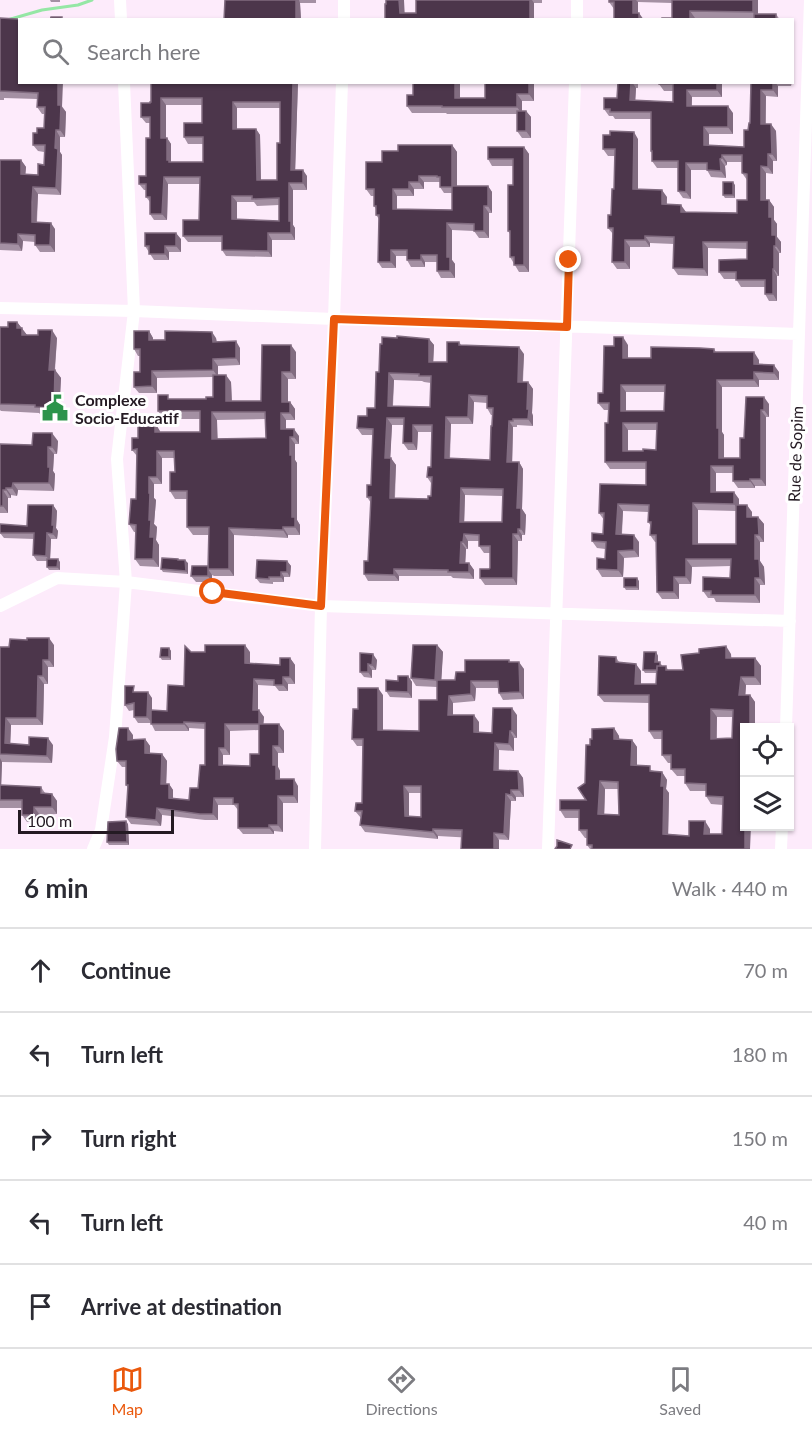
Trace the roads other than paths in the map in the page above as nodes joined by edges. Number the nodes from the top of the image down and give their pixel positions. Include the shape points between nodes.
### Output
1 (120, 0) edge
2 (344, 0) edge
3 (577, 0) edge
4 (810, 0) edge
5 (121, 18) edge
6 (344, 18) edge
7 (577, 18) edge
8 (124, 84) edge
9 (342, 84) edge
10 (575, 84) edge
11 (0, 308) edge
12 (134, 311) junction
13 (334, 319) junction
14 (567, 327) junction
15 (799, 334) junction
16 (126, 582) junction
17 (0, 606) edge
18 (321, 606) junction
19 (557, 614) junction
20 (790, 621) junction
21 (786, 723) edge
22 (782, 831) edge
23 (93, 849) edge
24 (315, 849) edge
25 (548, 849) edge
26 (781, 849) edge

1 - 5 street
2 - 6 street
3 - 7 street
4 - 15 street, Rue de Sopim
8 - 12 street
9 - 13 street
10 - 14 street
11 - 12 street
12 - 13 street
12 - 16 street via 117,459
13 - 14 street
13 - 18 street
14 - 15 street
14 - 19 street
15 - 20 street, Rue de Sopim
16 - 17 street via 57,578
16 - 18 street
16 - 23 street via 115,736 101,831
18 - 19 street
18 - 24 street
19 - 20 street
19 - 25 street
20 - 21 street, Rue de Sopim
22 - 26 street

